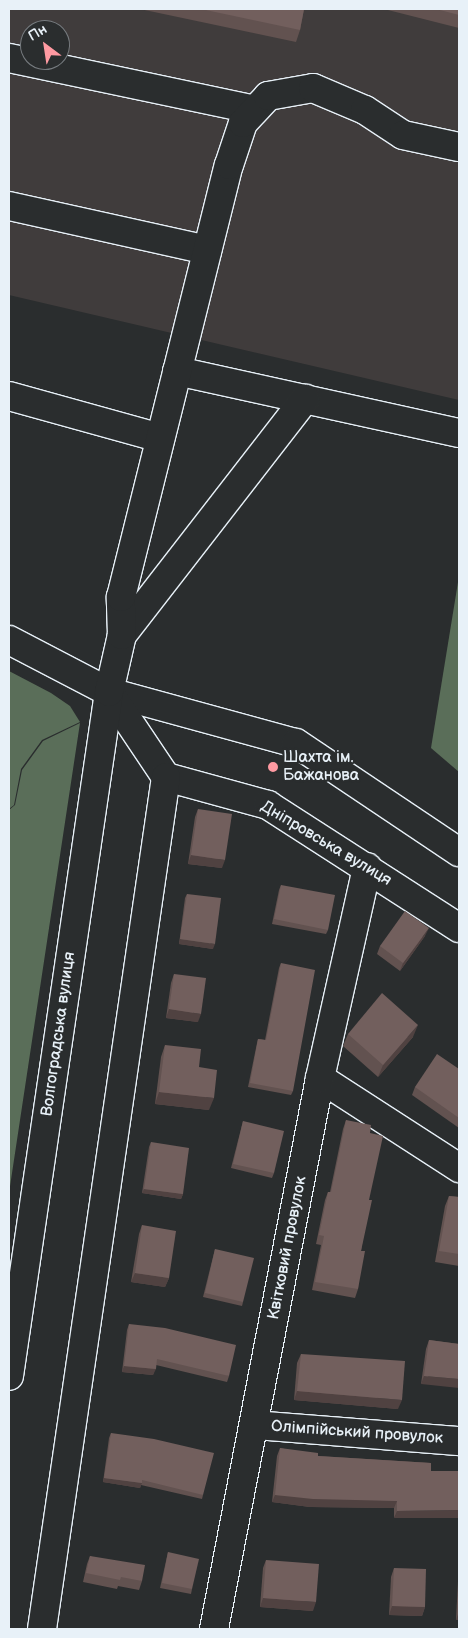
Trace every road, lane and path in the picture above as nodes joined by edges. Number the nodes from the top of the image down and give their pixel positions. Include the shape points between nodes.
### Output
1 (9, 58) edge
2 (255, 110) junction
3 (459, 147) edge
4 (9, 206) edge
5 (207, 250) junction
6 (176, 371) junction
7 (9, 396) edge
8 (305, 399) junction
9 (459, 433) edge
10 (160, 438) junction
11 (122, 635) junction
12 (9, 640) edge
13 (109, 692) junction
14 (166, 777) junction
15 (459, 852) edge
16 (367, 867) junction
17 (459, 928) edge
18 (320, 1078) junction
19 (459, 1168) edge
20 (9, 1376) edge
21 (254, 1425) junction
22 (459, 1441) edge
23 (42, 1629) edge
24 (214, 1629) edge

1 - 2 street
2 - 3 street via 268,96 312,88 365,110 403,135
2 - 5 street via 242,123
4 - 5 street
5 - 6 street
6 - 8 street
6 - 10 street
7 - 10 street
8 - 9 street
8 - 11 street
10 - 11 street via 121,597
11 - 13 street, Волгоградська вулиця
12 - 13 street
13 - 14 street
13 - 15 street via 296,743
13 - 20 street, Волгоградська вулиця
14 - 16 street, Дніпровська вулиця via 268,805
14 - 23 street
16 - 17 street, Дніпровська вулиця
16 - 18 street, Квітковий провулок
18 - 19 street
18 - 21 street, Квітковий провулок
21 - 22 street, Олімпійський провулок
21 - 24 street, Квітковий провулок

